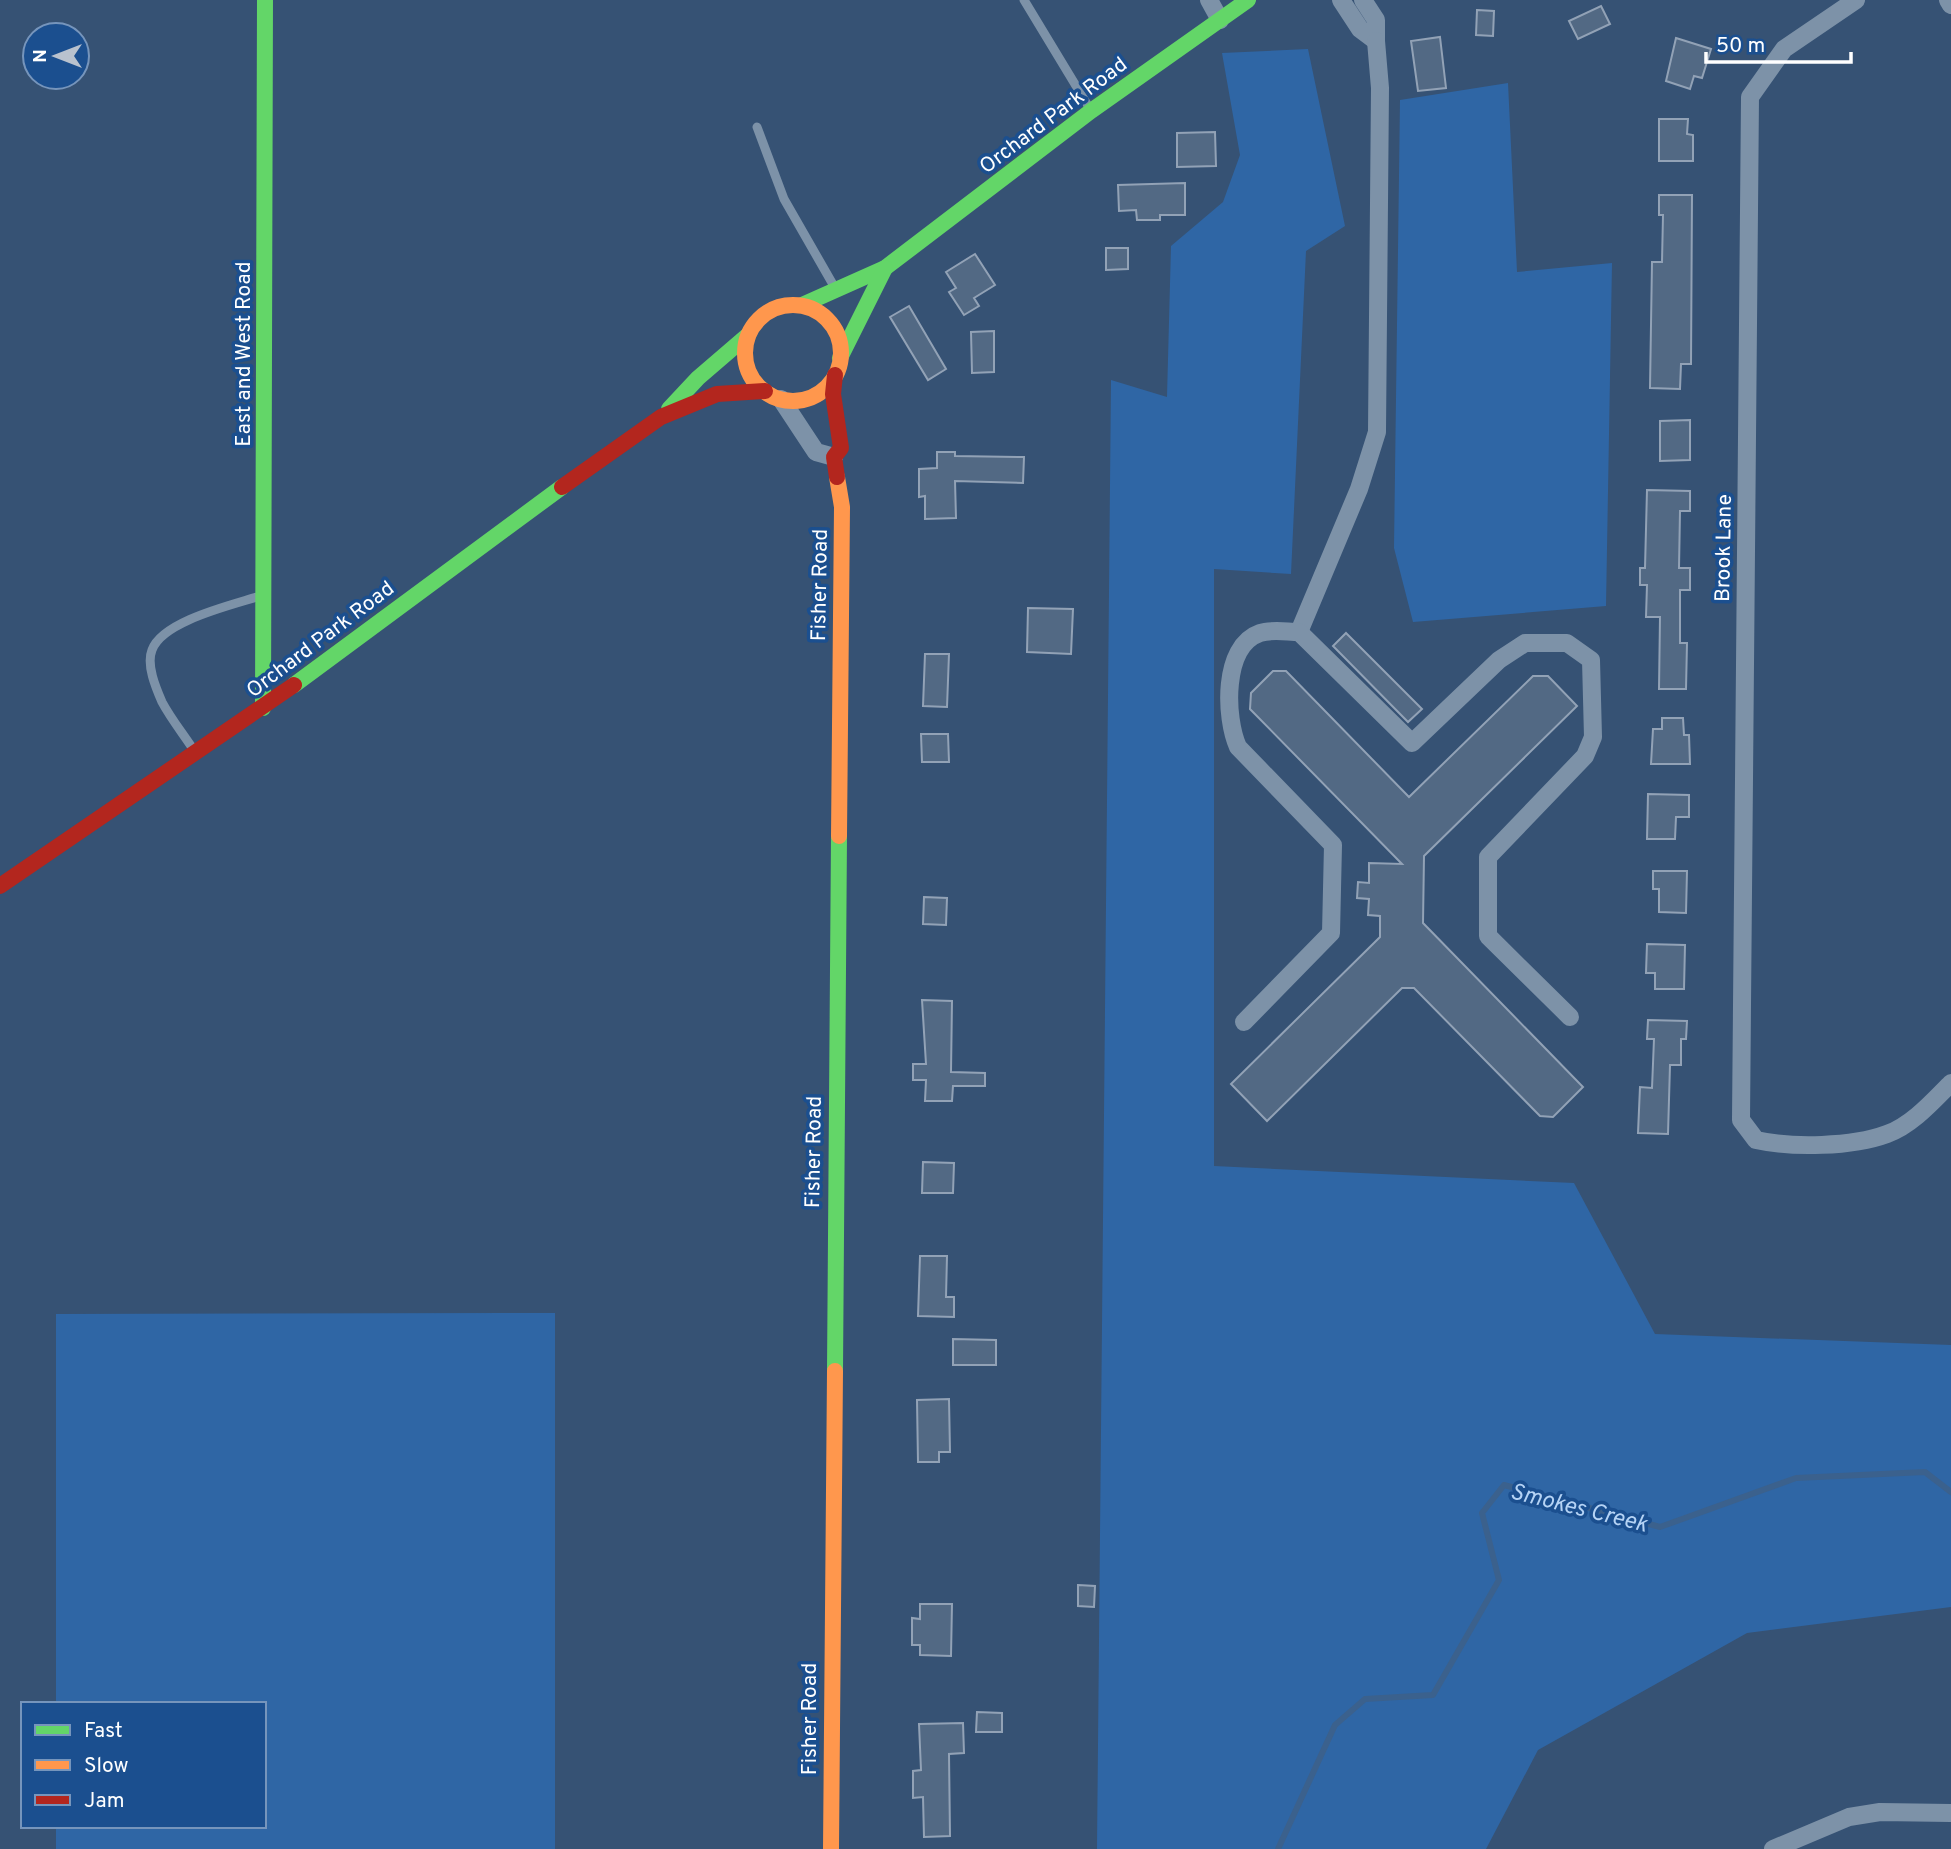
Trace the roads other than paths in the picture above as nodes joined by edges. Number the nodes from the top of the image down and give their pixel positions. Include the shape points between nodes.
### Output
1 (265, 0) edge
2 (1024, 0) edge
3 (1209, 0) edge
4 (1248, 0) edge
5 (1341, 0) edge
6 (1363, 0) edge
7 (1856, 0) edge
8 (1948, 0) edge
9 (1951, 5) edge
10 (1220, 20) junction
11 (1376, 41) junction
12 (1091, 111) junction
13 (757, 127) dead end
14 (885, 268) junction
15 (836, 290) junction
16 (802, 305) junction
17 (748, 335) junction
18 (840, 358) junction
19 (835, 375) junction
20 (773, 395) junction
21 (661, 417) junction
22 (834, 457) junction
23 (263, 596) junction
24 (1299, 632) junction
25 (263, 708) junction
26 (196, 753) junction
27 (0, 886) edge
28 (1570, 1017) dead end
29 (1244, 1022) dead end
30 (1951, 1083) edge
31 (1951, 1813) edge
32 (831, 1849) edge
33 (1773, 1849) edge

1 - 23 street, East and West Road
2 - 12 lane
3 - 10 street
4 - 10 street, Orchard Park Road
5 - 11 street via 1360,29
6 - 11 street via 1376,20
7 - 30 street, Brook Lane via 1784,49 1751,97 1741,1120 1756,1140 1780,1146 1888,1134 1924,1110
8 - 9 street
10 - 12 street, Orchard Park Road
11 - 24 street via 1380,88 1377,432 1359,489
12 - 14 street, Orchard Park Road
13 - 15 lane via 784,199
14 - 15 street, Orchard Park Road
14 - 18 street, Orchard Park Road
15 - 16 street, Orchard Park Road
16 - 17 street via 771,310
16 - 18 street via 829,321 838,334
17 - 20 street via 746,363 752,378
17 - 21 street, Orchard Park Road
18 - 19 street
19 - 20 street via 821,392 807,399
19 - 22 street, Fisher Road via 833,394 841,448
20 - 21 street, Orchard Park Road via 717,394
20 - 22 street via 816,452
21 - 25 street, Orchard Park Road
22 - 32 street, Fisher Road via 842,507
23 - 25 street, East and West Road
23 - 26 lane via 185,622 162,634 151,651 152,673 162,702
24 - 28 street via 1412,743 1499,660 1525,643 1567,643 1591,660 1593,737 1585,756 1488,857 1488,936
24 - 29 street via 1261,633 1238,653 1230,679 1230,730 1238,747 1333,845 1331,933
25 - 26 street, Orchard Park Road
26 - 27 street, Orchard Park Road
31 - 33 street via 1880,1812 1849,1817

